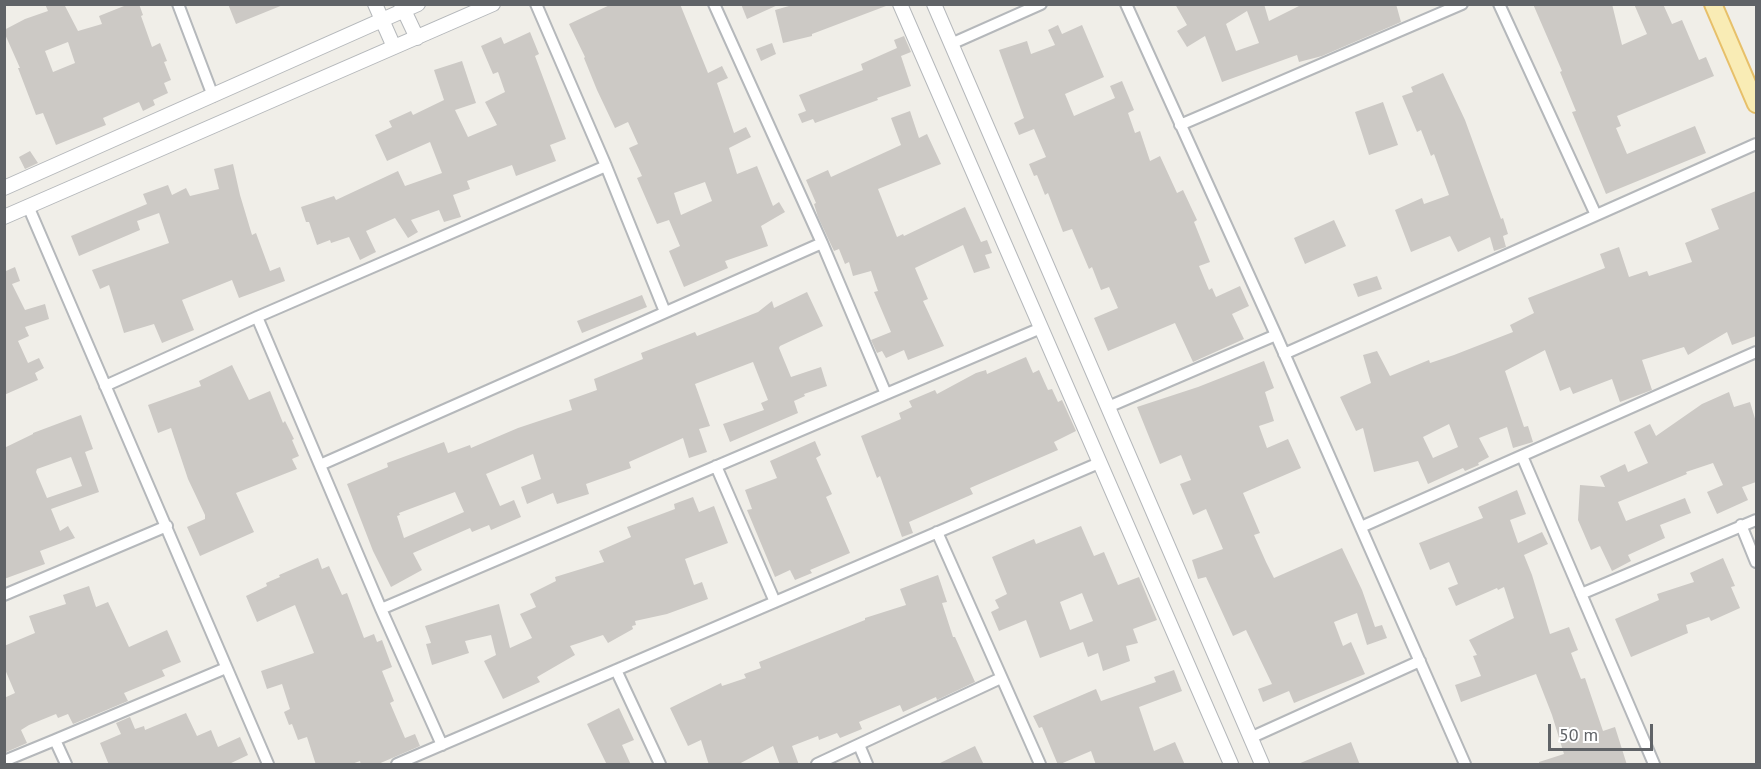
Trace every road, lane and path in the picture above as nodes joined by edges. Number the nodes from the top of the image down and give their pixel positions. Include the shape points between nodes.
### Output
1 (178, 4) edge
2 (375, 4) edge
3 (418, 4) edge
4 (493, 4) edge
5 (536, 4) edge
6 (714, 4) edge
7 (900, 4) edge
8 (934, 4) edge
9 (1041, 4) edge
10 (1126, 4) edge
11 (1462, 4) edge
12 (1499, 4) edge
13 (1713, 4) edge
14 (403, 8) edge
15 (382, 21) junction
16 (417, 38) junction
17 (951, 44) junction
18 (394, 47) junction
19 (213, 96) junction
20 (1756, 104) edge
21 (1180, 125) junction
22 (1756, 144) edge
23 (606, 166) junction
24 (4, 188) edge
25 (28, 206) junction
26 (1596, 215) junction
27 (4, 217) edge
28 (822, 243) junction
29 (665, 312) junction
30 (257, 317) junction
31 (1041, 328) junction
32 (1276, 335) junction
33 (1756, 352) edge
34 (1284, 354) junction
35 (105, 386) junction
36 (886, 394) junction
37 (1108, 407) junction
38 (1522, 456) junction
39 (1100, 463) junction
40 (320, 465) junction
41 (716, 466) junction
42 (1756, 520) edge
43 (1742, 525) junction
44 (167, 526) junction
45 (1361, 527) junction
46 (937, 532) junction
47 (1756, 562) edge
48 (1581, 594) junction
49 (4, 595) edge
50 (775, 602) junction
51 (381, 609) junction
52 (1420, 661) junction
53 (226, 668) junction
54 (616, 670) junction
55 (1002, 678) junction
56 (1250, 738) junction
57 (55, 740) junction
58 (442, 745) junction
59 (858, 745) junction
60 (4, 761) edge
61 (66, 765) edge
62 (268, 765) edge
63 (397, 765) edge
64 (660, 765) edge
65 (817, 765) edge
66 (867, 765) edge
67 (1040, 765) edge
68 (1231, 765) edge
69 (1262, 765) edge
70 (1465, 765) edge
71 (1654, 765) edge

1 - 19 street
2 - 15 street
3 - 14 street
4 - 16 street
5 - 23 street
6 - 28 street
7 - 31 street
8 - 17 street
9 - 17 street
10 - 21 street
11 - 21 street
12 - 26 street
13 - 20 main road
14 - 15 street
14 - 16 street
15 - 18 street
15 - 19 street
16 - 18 street
17 - 37 street
18 - 25 street
19 - 24 street
21 - 32 street
22 - 26 street
23 - 29 street
23 - 30 street
25 - 27 street
25 - 35 street
26 - 34 street
28 - 29 street
28 - 36 street
29 - 40 street
30 - 35 street
30 - 40 street
31 - 36 street
31 - 39 street
32 - 34 street
32 - 37 street
33 - 38 street
34 - 45 street
35 - 44 street
36 - 41 street
37 - 56 street
38 - 45 street
38 - 48 street
39 - 46 street
39 - 68 street
40 - 51 street
41 - 50 street
41 - 51 street
42 - 43 street
43 - 47 street
43 - 48 street
44 - 49 street
44 - 53 street
45 - 52 street
46 - 50 street
46 - 55 street
48 - 71 street
50 - 54 street
51 - 58 street
52 - 56 street
52 - 70 street
53 - 57 street
53 - 62 street
54 - 58 street
54 - 64 street
55 - 59 street
55 - 67 street
56 - 69 street
57 - 60 street
57 - 61 street
58 - 63 street
59 - 65 street
59 - 66 street

